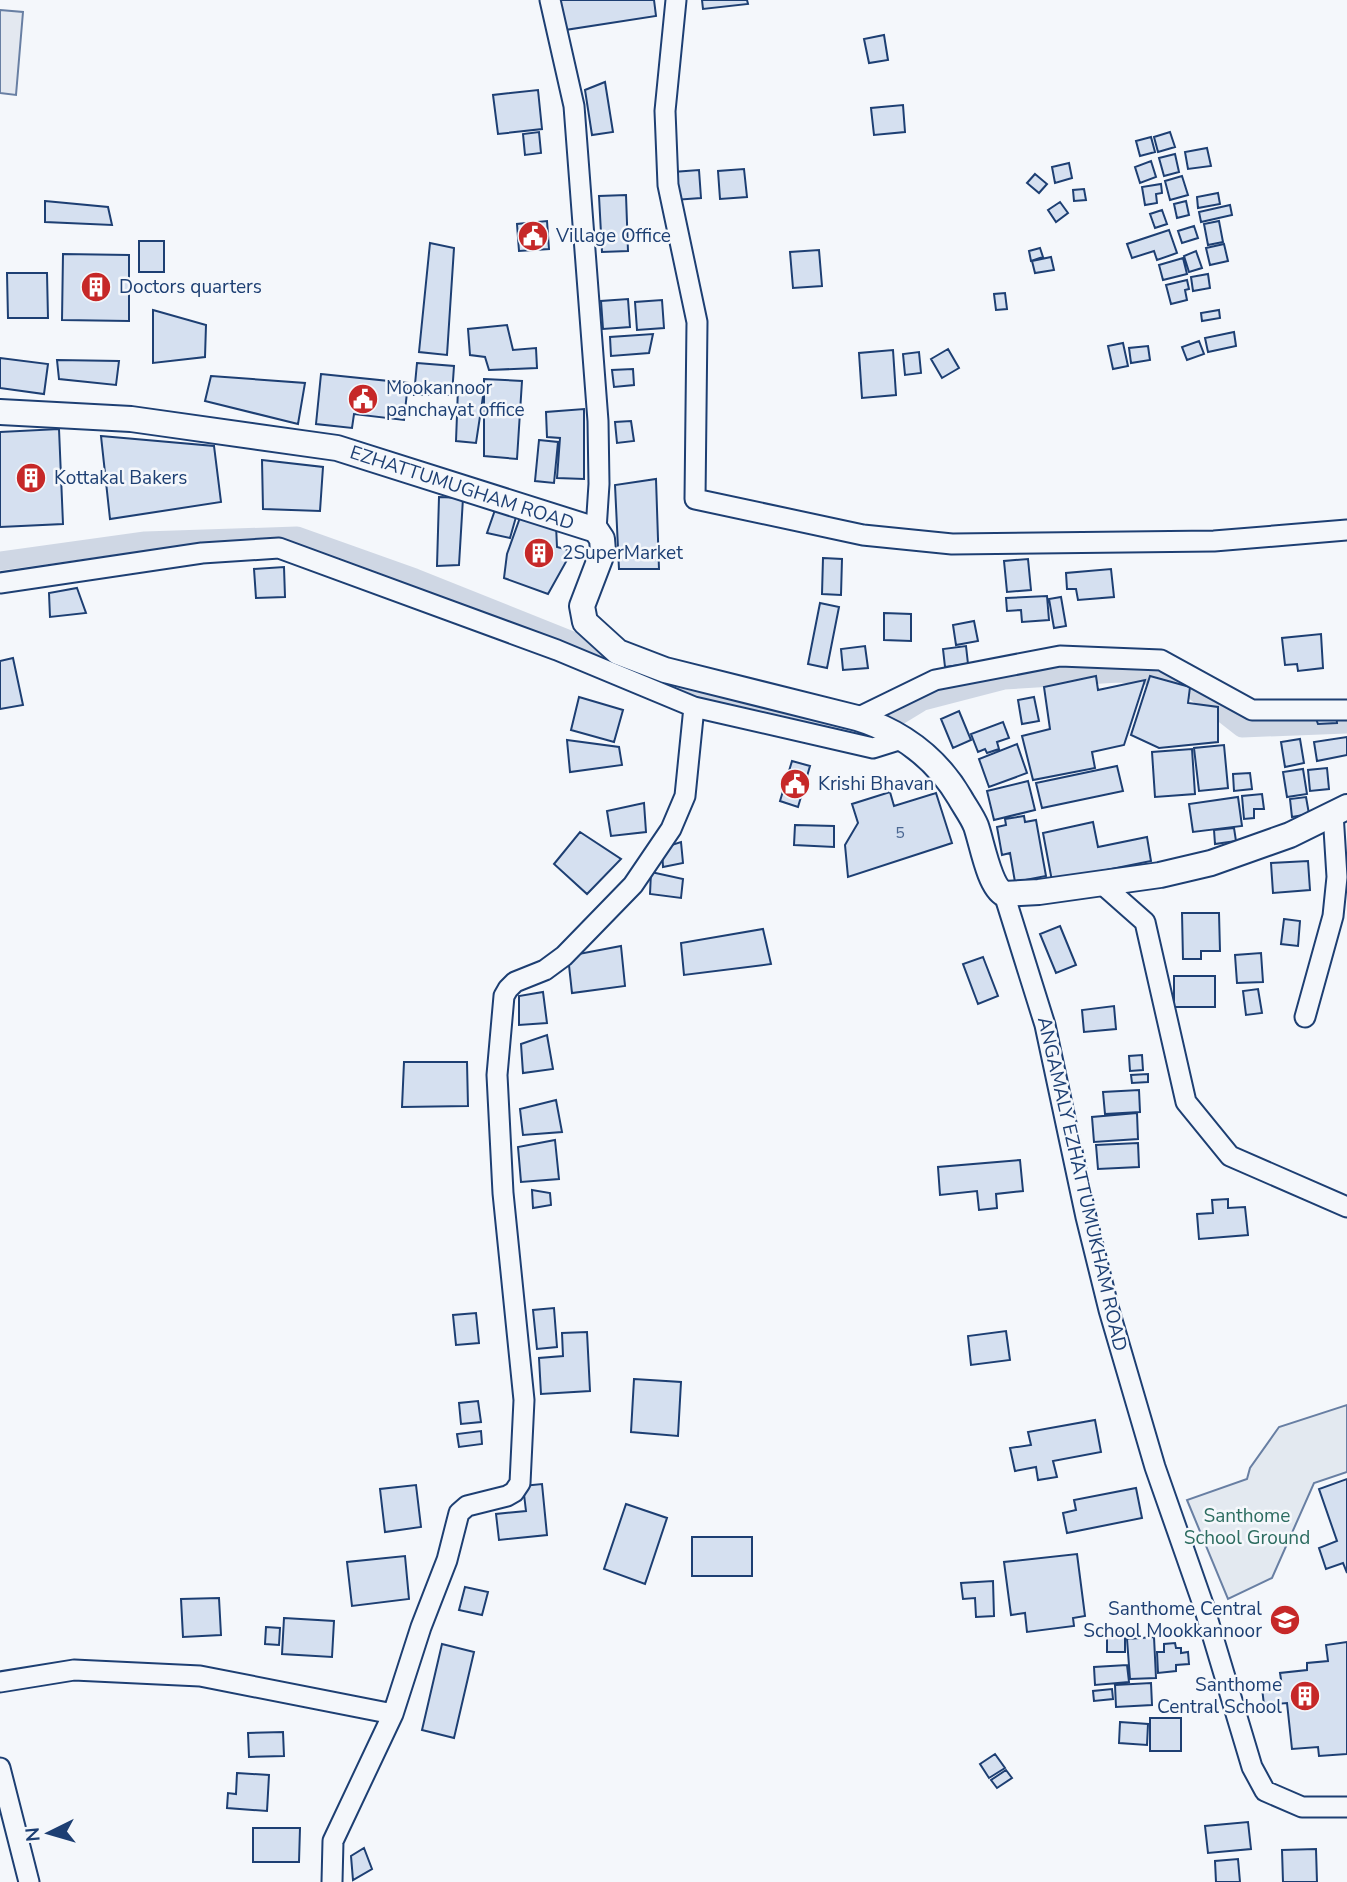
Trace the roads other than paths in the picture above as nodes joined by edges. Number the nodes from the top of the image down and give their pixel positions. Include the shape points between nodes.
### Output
1 (550, 0) edge
2 (676, 0) edge
3 (0, 412) edge
4 (596, 530) junction
5 (1347, 530) edge
6 (0, 583) edge
7 (694, 707) junction
8 (1347, 710) edge
9 (882, 727) junction
10 (1340, 810) edge
11 (1102, 884) junction
12 (1004, 894) junction
13 (1305, 1017) dead end
14 (1347, 1207) edge
15 (0, 1682) edge
16 (393, 1714) junction
17 (0, 1768) edge
18 (1347, 1807) edge
19 (27, 1881) edge
20 (332, 1882) edge

1 - 4 street via 574,106 598,421
2 - 5 street via 665,111 668,185 697,322 695,499 863,535 952,544 1214,541
3 - 4 main road, EZHATTUMUGHAM ROAD via 131,419 337,448
4 - 9 main road, EZHATTUMUGHAM ROAD via 603,551 583,614 585,622 618,652 665,670
6 - 7 street via 202,553 279,548 557,650
7 - 9 street via 873,748
7 - 16 street via 684,796 671,829 634,885 564,956 545,971 514,982 504,996 497,1075 503,1193 524,1400 520,1483 507,1496 467,1506 459,1513
8 - 9 street via 1252,710 1161,660 1060,656 935,680
9 - 12 main road via 935,761 952,784 975,823 995,887
10 - 11 main road via 1290,835 1211,863
10 - 13 street via 1335,903
11 - 12 main road
11 - 14 street via 1145,922 1186,1102 1230,1156
12 - 18 street, ANGAMALY EZHATTUMUKHAM ROAD via 1045,1025 1109,1310 1247,1754 1265,1791 1302,1807
15 - 16 street via 74,1670 201,1676
16 - 20 street via 333,1841
17 - 19 street

